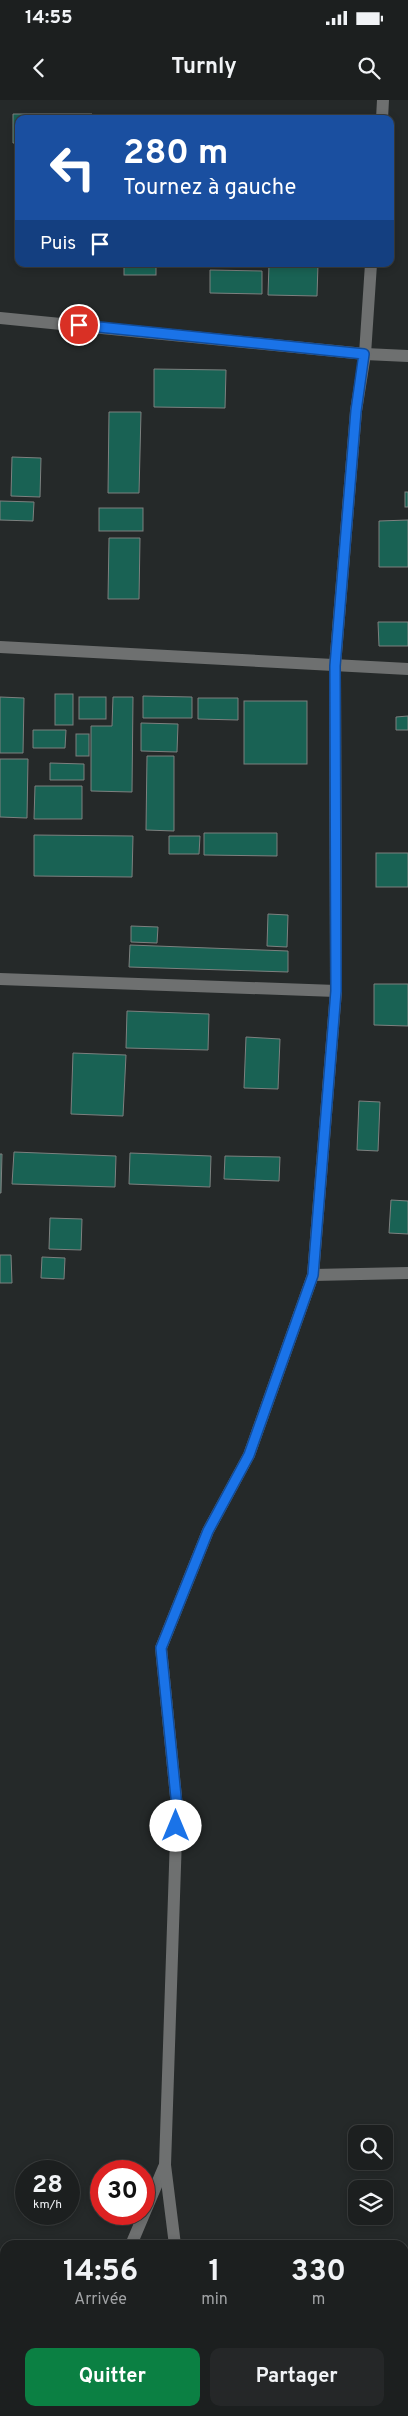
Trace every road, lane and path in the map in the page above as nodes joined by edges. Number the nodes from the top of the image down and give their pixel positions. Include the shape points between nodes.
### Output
1 (383, 100) edge
2 (382, 115) edge
3 (371, 267) edge
4 (0, 318) edge
5 (364, 354) junction
6 (408, 356) edge
7 (0, 647) edge
8 (335, 666) junction
9 (408, 669) edge
10 (0, 979) edge
11 (336, 991) junction
12 (408, 1273) edge
13 (313, 1275) junction
14 (165, 2165) junction
15 (134, 2240) edge
16 (174, 2240) edge

1 - 2 street
3 - 5 street
4 - 5 street
5 - 6 street
5 - 8 street via 356,411
7 - 8 street
8 - 9 street
8 - 11 street
10 - 11 street
11 - 13 street
12 - 13 street
13 - 14 street via 249,1455 208,1531 161,1648 177,1807
14 - 15 street
14 - 16 street

